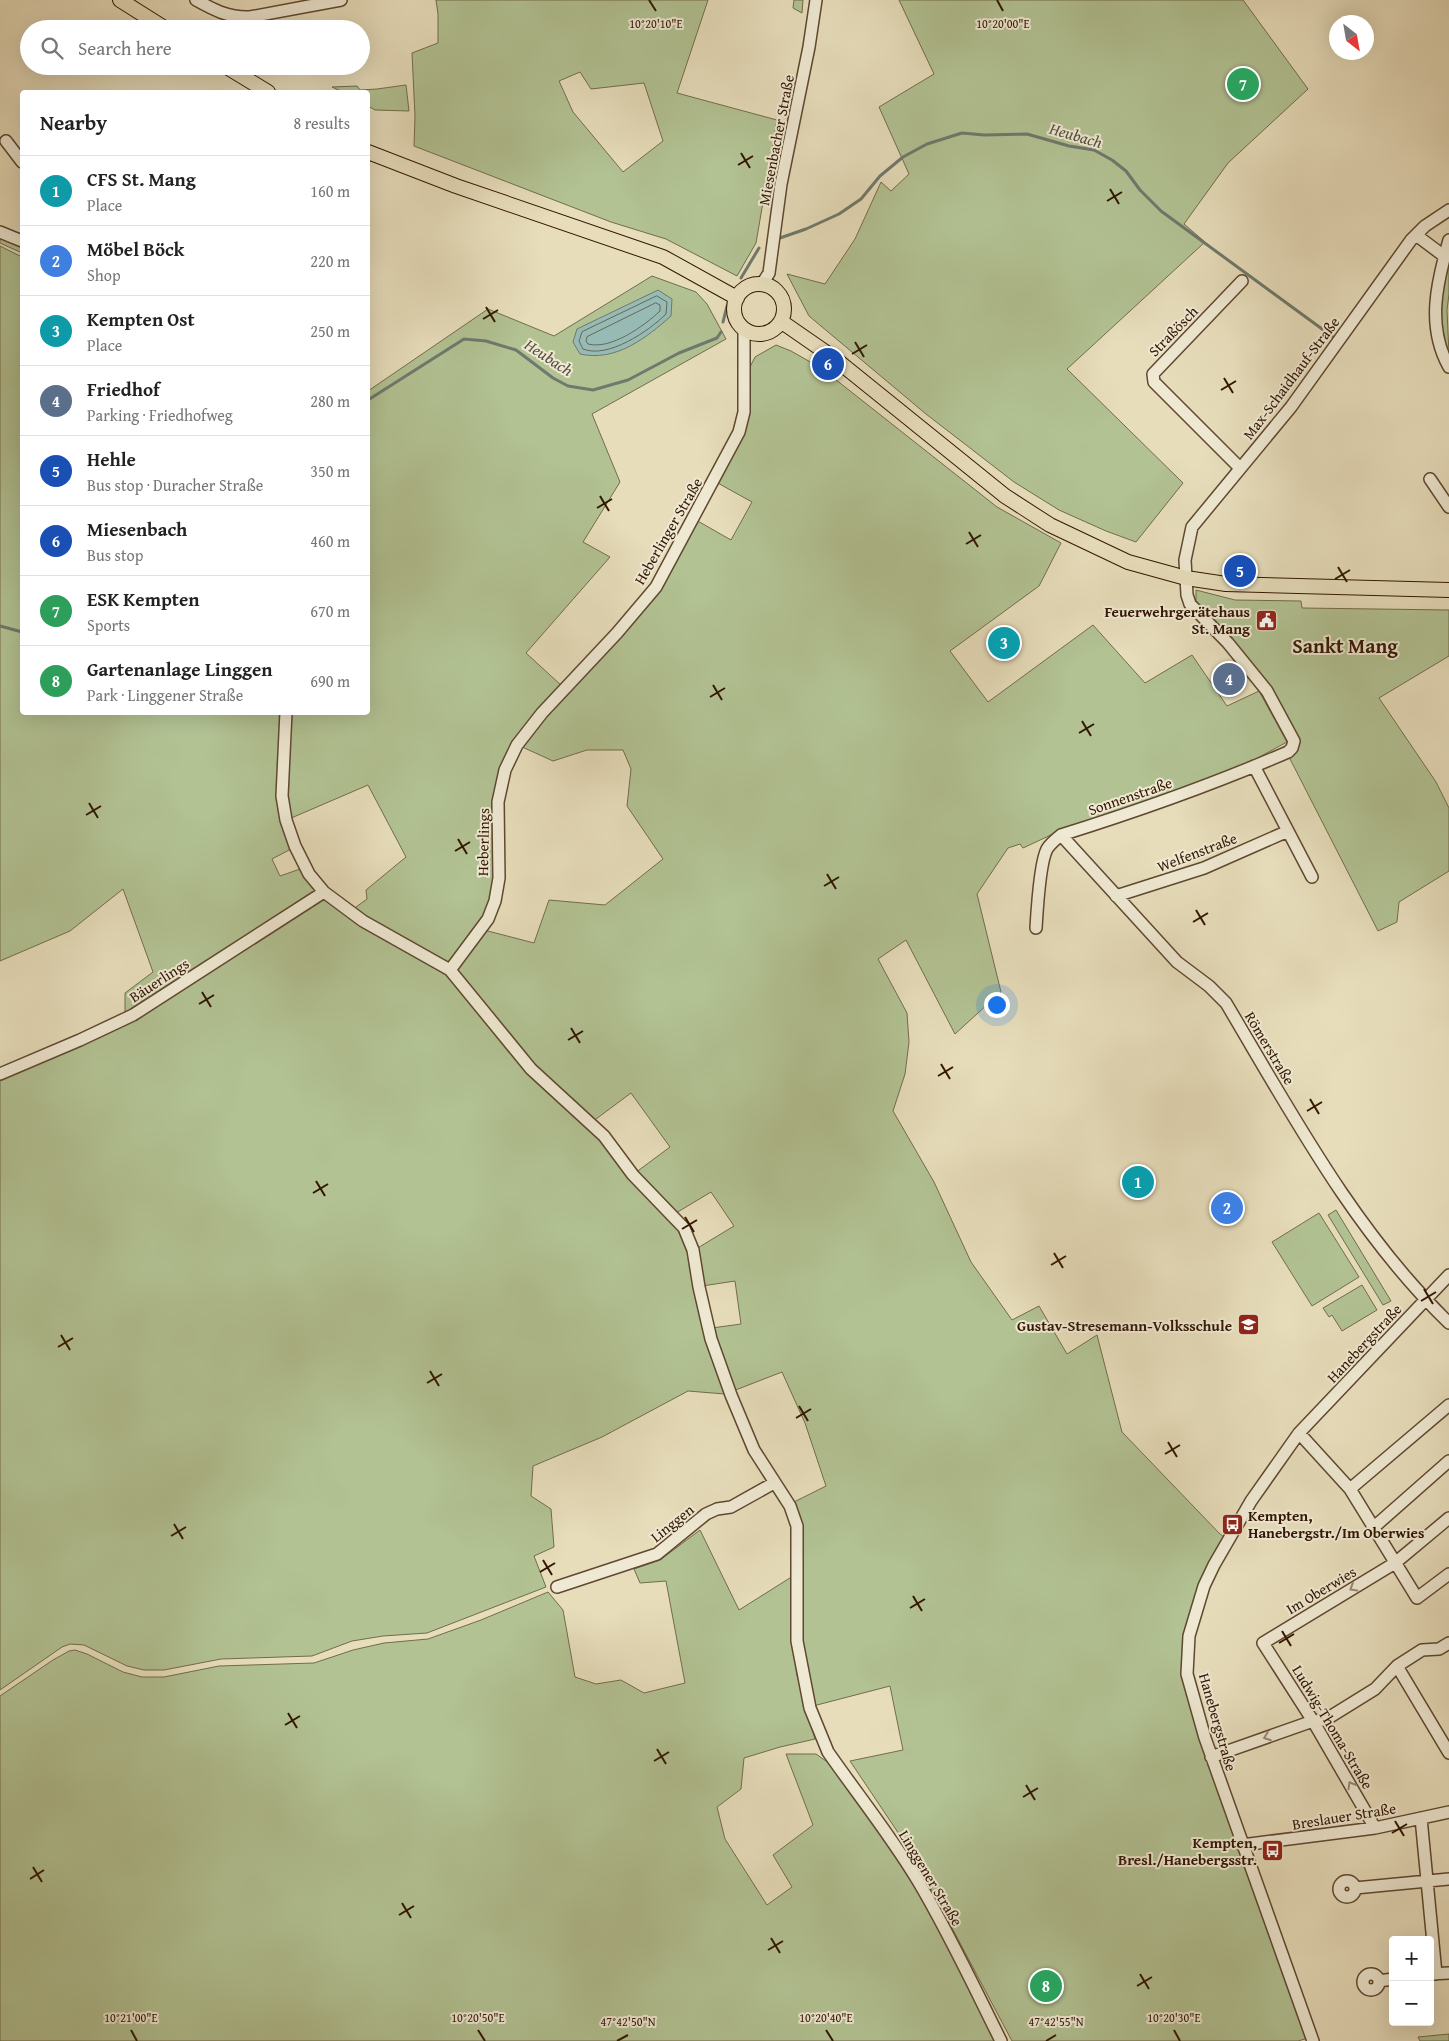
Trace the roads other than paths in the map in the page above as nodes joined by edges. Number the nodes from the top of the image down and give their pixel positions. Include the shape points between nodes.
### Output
1 (120, 0) edge
2 (196, 0) edge
3 (341, 0) edge
4 (816, 0) edge
5 (298, 4) edge
6 (152, 20) edge
7 (240, 75) edge
8 (265, 90) edge
9 (6, 141) dead end
10 (370, 153) edge
11 (20, 159) edge
12 (1449, 210) edge
13 (0, 232) edge
14 (1416, 235) junction
15 (20, 240) edge
16 (1449, 240) edge
17 (1444, 256) junction
18 (1242, 281) dead end
19 (762, 284) junction
20 (737, 298) junction
21 (782, 322) junction
22 (744, 330) junction
23 (1449, 367) edge
24 (1240, 468) junction
25 (1430, 479) dead end
26 (1449, 507) edge
27 (1190, 579) junction
28 (1449, 590) edge
29 (542, 713) joint
30 (286, 715) edge
31 (1294, 741) joint
32 (1254, 766) junction
33 (1288, 831) junction
34 (1061, 836) junction
35 (1312, 877) dead end
36 (324, 892) junction
37 (1116, 896) junction
38 (1036, 928) dead end
39 (450, 970) junction
40 (0, 1074) edge
41 (1449, 1274) edge
42 (1425, 1300) junction
43 (1449, 1323) edge
44 (1449, 1405) edge
45 (1299, 1433) junction
46 (1449, 1461) edge
47 (774, 1483) junction
48 (1350, 1489) junction
49 (1449, 1518) edge
50 (1373, 1528) junction
51 (1395, 1563) junction
52 (1449, 1574) edge
53 (557, 1587) dead end
54 (1263, 1643) joint
55 (1449, 1643) edge
56 (1397, 1666) junction
57 (1313, 1721) junction
58 (1449, 1753) edge
59 (1212, 1757) junction
60 (1449, 1812) edge
61 (1421, 1818) junction
62 (1375, 1828) junction
63 (1242, 1845) junction
64 (1449, 1879) edge
65 (1428, 1881) junction
66 (1355, 1888) dead end
67 (1431, 1936) edge
68 (1449, 1973) edge
69 (1434, 1974) edge
70 (1389, 1980) edge
71 (1379, 1981) dead end
72 (1001, 2041) edge
73 (1312, 2041) edge

1 - 6 main road
2 - 5 street via 237,18
3 - 5 street
4 - 19 street, Miesenbacher Straße via 780,184 769,273
7 - 8 main road
9 - 11 street
10 - 20 main road via 663,257
12 - 14 street, Max-Schaidhauf-Straße
13 - 15 street
14 - 17 street
14 - 24 street, Max-Schaidhauf-Straße via 1291,407
16 - 17 street
17 - 23 street via 1434,317 1439,345
18 - 24 street, Straßösch via 1153,374 1154,382
19 - 20 main road via 748,287
19 - 21 main road via 774,288 783,299 785,312
20 - 22 main road via 734,308 737,321
21 - 22 main road via 770,332 757,335
21 - 27 main road via 817,345 1004,496 1050,524 1125,560
22 - 29 street, Heberlinger Straße via 744,412 729,453 656,587
24 - 27 street, Max-Schaidhauf-Straße via 1192,527 1185,560
25 - 26 street
27 - 28 main road via 1220,584
27 - 31 street, Max-Schaidhauf-Straße via 1188,595 1192,607 1228,643 1268,691
29 - 39 street, Heberlings via 517,745 504,773 498,802 495,901 488,919
30 - 36 street via 282,796 286,820 309,874
31 - 32 street, Sonnenstraße via 1288,752
32 - 33 street
32 - 34 street, Sonnenstraße via 1137,812
33 - 35 street
33 - 37 street, Welfenstraße via 1204,868
34 - 37 street, Römerstraße
34 - 38 street via 1047,848 1043,860
36 - 39 street via 363,921
36 - 40 street, Bäuerlings via 133,1015
37 - 42 street, Römerstraße via 1177,962 1209,986 1226,1004 1330,1176 1390,1259
39 - 47 street, Linggener Straße via 531,1069 604,1136 633,1175 684,1228 693,1250 711,1340 754,1450
41 - 42 street, Hanebergstraße
42 - 43 street, Römerstraße
42 - 45 street, Hanebergstraße
44 - 48 street
45 - 48 street
45 - 59 street, Hanebergstraße via 1251,1501 1214,1565 1189,1636 1188,1674
46 - 50 street
47 - 53 street, Linggen via 731,1507 706,1514 658,1554
47 - 72 street, Linggener Straße via 790,1506 797,1526 797,1641 810,1708 822,1740 917,1880
48 - 50 street
49 - 51 street, Im Oberwies
50 - 51 street
51 - 52 street via 1417,1598
51 -> 54 street, Im Oberwies
54 - 57 street, Ludwig-Thoma-Straße
55 - 56 street via 1439,1649 1422,1650
56 - 57 street via 1375,1689 1324,1720
56 - 58 street
57 -> 59 street
62 -> 57 street, Ludwig-Thoma-Straße
59 - 63 street, Hanebergstraße
60 - 61 street, Breslauer Straße
61 - 62 street, Breslauer Straße
61 - 65 street
62 - 63 street, Breslauer Straße
63 - 73 street, Hanebergstraße
64 - 65 street
65 - 66 street
65 - 67 street
68 - 69 street
70 - 71 street

